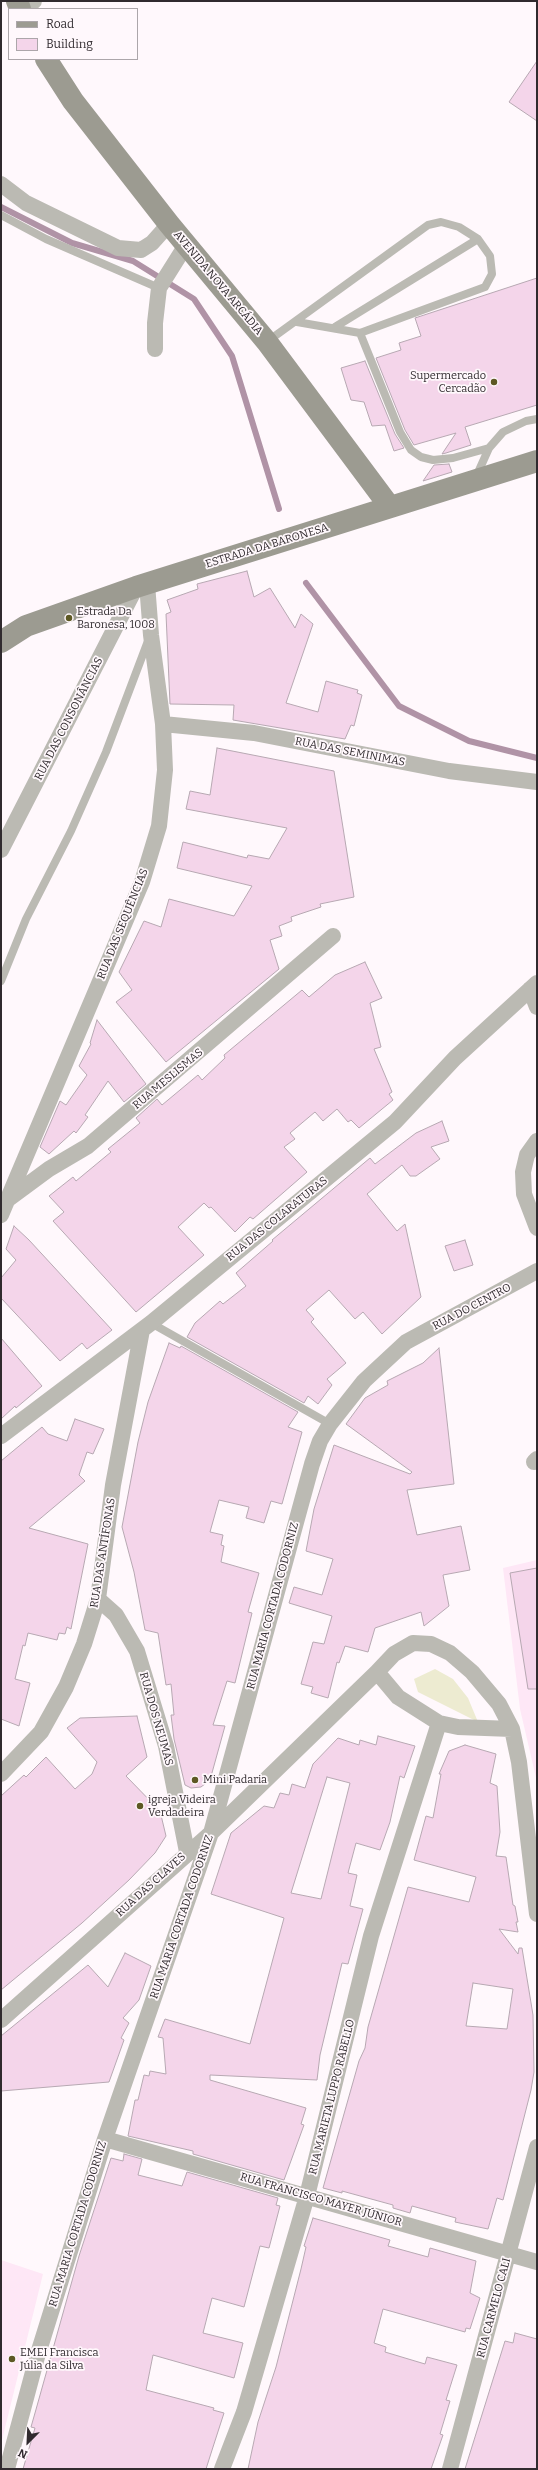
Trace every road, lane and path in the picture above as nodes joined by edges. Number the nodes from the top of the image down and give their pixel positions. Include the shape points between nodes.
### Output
1 (34, 1) edge
2 (26, 8) edge
3 (47, 60) edge
4 (1, 184) edge
5 (1, 215) edge
6 (169, 224) junction
7 (478, 239) junction
8 (186, 245) junction
9 (160, 285) junction
10 (297, 322) junction
11 (335, 327) junction
12 (360, 333) junction
13 (267, 342) junction
14 (155, 349) dead end
15 (537, 419) edge
16 (489, 448) junction
17 (537, 461) edge
18 (474, 481) junction
19 (390, 507) junction
20 (142, 585) junction
21 (151, 635) junction
22 (1, 642) edge
23 (163, 724) junction
24 (537, 782) edge
25 (1, 850) edge
26 (334, 936) dead end
27 (1, 981) edge
28 (534, 986) edge
29 (537, 1007) edge
30 (537, 1141) edge
31 (3, 1208) edge
32 (537, 1228) edge
33 (537, 1271) edge
34 (146, 1327) junction
35 (406, 1342) joint
36 (330, 1424) junction
37 (1, 1436) edge
38 (98, 1599) junction
39 (377, 1672) junction
40 (439, 1724) junction
41 (512, 1730) junction
42 (1, 1774) edge
43 (211, 1833) junction
44 (187, 1852) junction
45 (537, 1914) edge
46 (1, 2020) edge
47 (105, 2139) junction
48 (537, 2147) edge
49 (307, 2196) junction
50 (508, 2255) junction
51 (537, 2262) edge
52 (7, 2469) edge
53 (222, 2469) edge
54 (450, 2469) edge

1 - 2 street
3 - 6 street, AVENIDA NOVA ARCÁDIA via 73,101
4 - 6 street via 26,202 118,248 141,250 152,243
5 - 9 lane via 46,240
6 - 8 street, AVENIDA NOVA ARCÁDIA
7 - 10 lane via 459,227 441,222 428,225
7 - 11 lane
7 - 12 lane via 490,256 492,274 485,287
8 - 9 street
8 - 13 street, AVENIDA NOVA ARCÁDIA
9 - 14 street via 154,323
10 - 11 lane
10 - 13 lane
11 - 12 lane
12 - 16 lane via 400,432 411,450 421,457 433,460 453,458
13 - 19 street, AVENIDA NOVA ARCÁDIA
15 - 16 lane via 526,421 503,432
16 - 18 lane
17 - 18 street, ESTRADA DA BARONESA
18 - 19 street, ESTRADA DA BARONESA
19 - 20 street, ESTRADA DA BARONESA
20 - 21 street, RUA DAS SEQUÊNCIAS
20 - 22 street, ESTRADA DA BARONESA via 26,626
20 - 25 street, RUA DAS CONSONÂNCIAS
21 - 23 street, RUA DAS SEQUÊNCIAS
21 - 27 lane via 81,810 26,918
23 - 24 street, RUA DAS SEMINIMAS via 254,733 449,771
23 - 31 street, RUA DAS SEQUÊNCIAS via 165,770 159,826 142,882
26 - 31 street, RUA MESLISMAS via 88,1146 50,1169
28 - 29 street
28 - 34 street, RUA DAS COLARATURAS via 455,1058 395,1122
30 - 32 street via 527,1155 523,1172 524,1194
33 - 35 street, RUA DO CENTRO
34 - 36 lane
34 - 37 street, RUA DAS COLARATURAS
34 - 38 street, RUA DAS ANTÍFONAS via 113,1485
35 - 36 street, RUA MARIA CORTADA CODORNIZ via 364,1381
36 - 43 street, RUA MARIA CORTADA CODORNIZ via 312,1464
38 - 42 street, RUA DAS ANTÍFONAS via 84,1644 66,1687 41,1732
38 - 44 street, RUA DOS NEUMAS via 116,1615 137,1651 166,1746
39 - 40 street via 398,1697
39 - 41 street via 394,1654 413,1643 431,1644 450,1653 472,1672 499,1704
39 - 43 street, RUA DAS CLAVES
40 - 41 street
40 - 49 street, RUA MARIETA LUPPO RABELLO via 371,1936
41 - 45 street via 519,1762
43 - 44 street, RUA DAS CLAVES
43 - 47 street, RUA MARIA CORTADA CODORNIZ
44 - 46 street, RUA DAS CLAVES
47 - 49 street, RUA FRANCISCO MAYER JÚNIOR
47 - 52 street, RUA MARIA CORTADA CODORNIZ via 37,2358
48 - 50 street, RUA CARMELO CALI
49 - 50 street, RUA FRANCISCO MAYER JÚNIOR
49 - 53 street, RUA MARIETA LUPPO RABELLO via 244,2412
50 - 51 street, RUA FRANCISCO MAYER JÚNIOR
50 - 54 street, RUA CARMELO CALI

